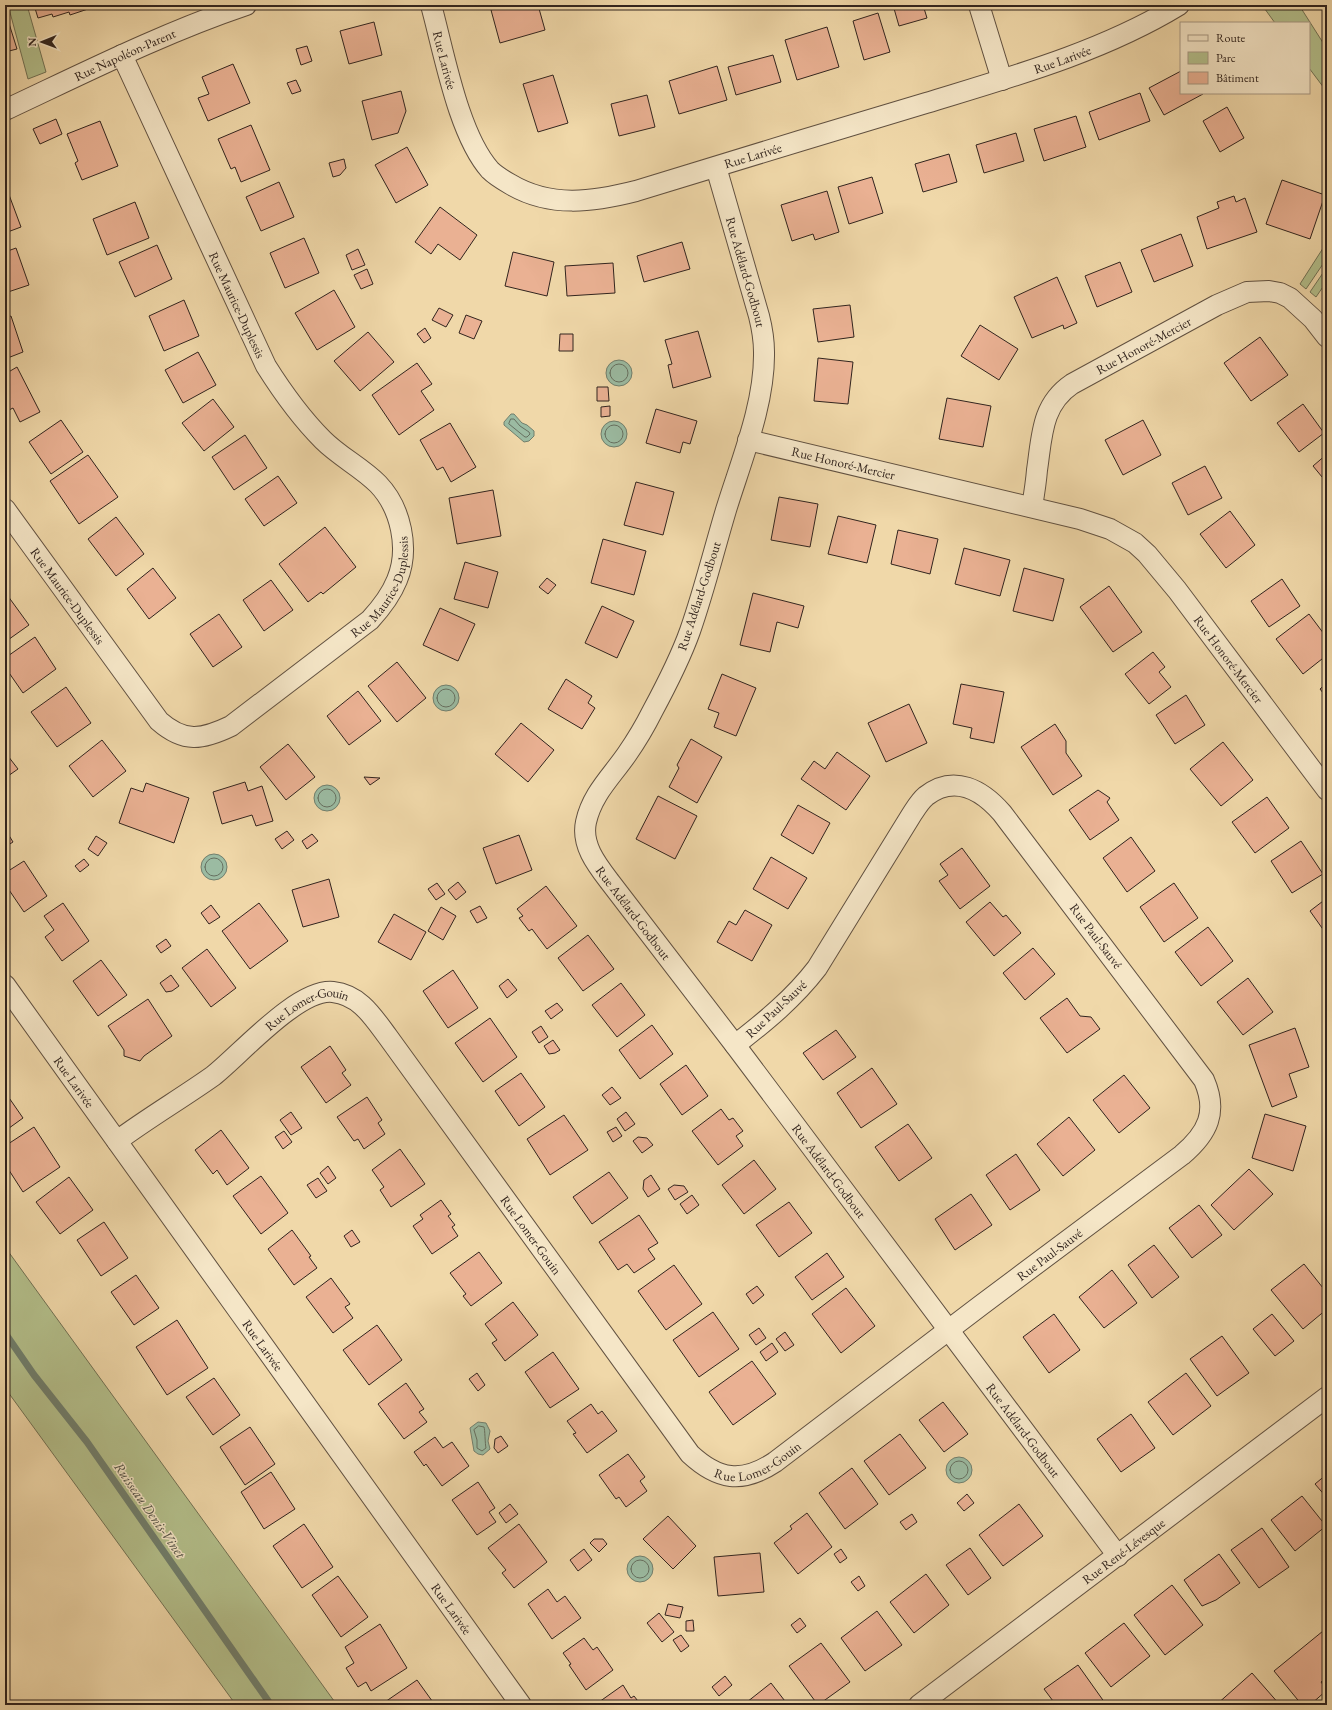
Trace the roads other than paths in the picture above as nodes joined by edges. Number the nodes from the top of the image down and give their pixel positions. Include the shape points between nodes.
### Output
1 (246, 5) edge
2 (431, 5) edge
3 (979, 5) edge
4 (1179, 5) edge
5 (122, 55) junction
6 (1002, 80) junction
7 (5, 110) edge
8 (716, 167) junction
9 (1327, 337) edge
10 (748, 440) junction
11 (1032, 507) junction
12 (5, 508) edge
13 (1327, 790) edge
14 (5, 985) edge
15 (736, 1045) junction
16 (117, 1141) junction
17 (949, 1330) junction
18 (1327, 1397) edge
19 (1118, 1556) junction
20 (521, 1705) edge
21 (919, 1705) edge

1 - 5 street, Rue Napoléon-Parent via 207,18
2 - 8 street, Rue Larivée via 454,92 473,142 491,170 517,188 550,200 588,201 610,198
3 - 6 street
4 - 6 street, Rue Larivée via 1144,24 1091,47
5 - 7 street, Rue Napoléon-Parent
5 - 12 street, Rue Maurice-Duplessis via 266,366 308,424 344,458 365,471 388,496 396,510 402,540 398,580 370,620 230,726 204,736 180,736 159,721
6 - 8 street, Rue Larivée
8 - 10 street, Rue Adélard-Godbout via 764,337 761,388
9 - 11 street, Rue Honoré-Mercier via 1313,319 1290,298 1269,291 1247,292 1234,296 1085,377 1064,390 1047,415 1040,442
10 - 11 street, Rue Honoré-Mercier
10 - 15 street, Rue Adélard-Godbout via 699,602 680,654 645,725 592,801 585,836 595,862
11 - 13 street, Rue Honoré-Mercier via 1110,529 1135,543 1147,554 1177,590
14 - 16 street, Rue Larivée
15 - 17 street, Rue Adélard-Godbout
15 - 17 street, Rue Paul-Sauvé via 806,983 925,797 941,789 959,786 978,791 994,803 1197,1070 1208,1089 1211,1106 1207,1124 1196,1144
16 - 17 street, Rue Lomer-Gouin via 212,1076 264,1030 303,1001 322,992 341,994 356,1000 368,1011 690,1454 718,1474 736,1477 766,1468
16 - 20 street, Rue Larivée
17 - 19 street, Rue Adélard-Godbout
18 - 19 street, Rue René-Lévesque
19 - 21 street, Rue René-Lévesque

